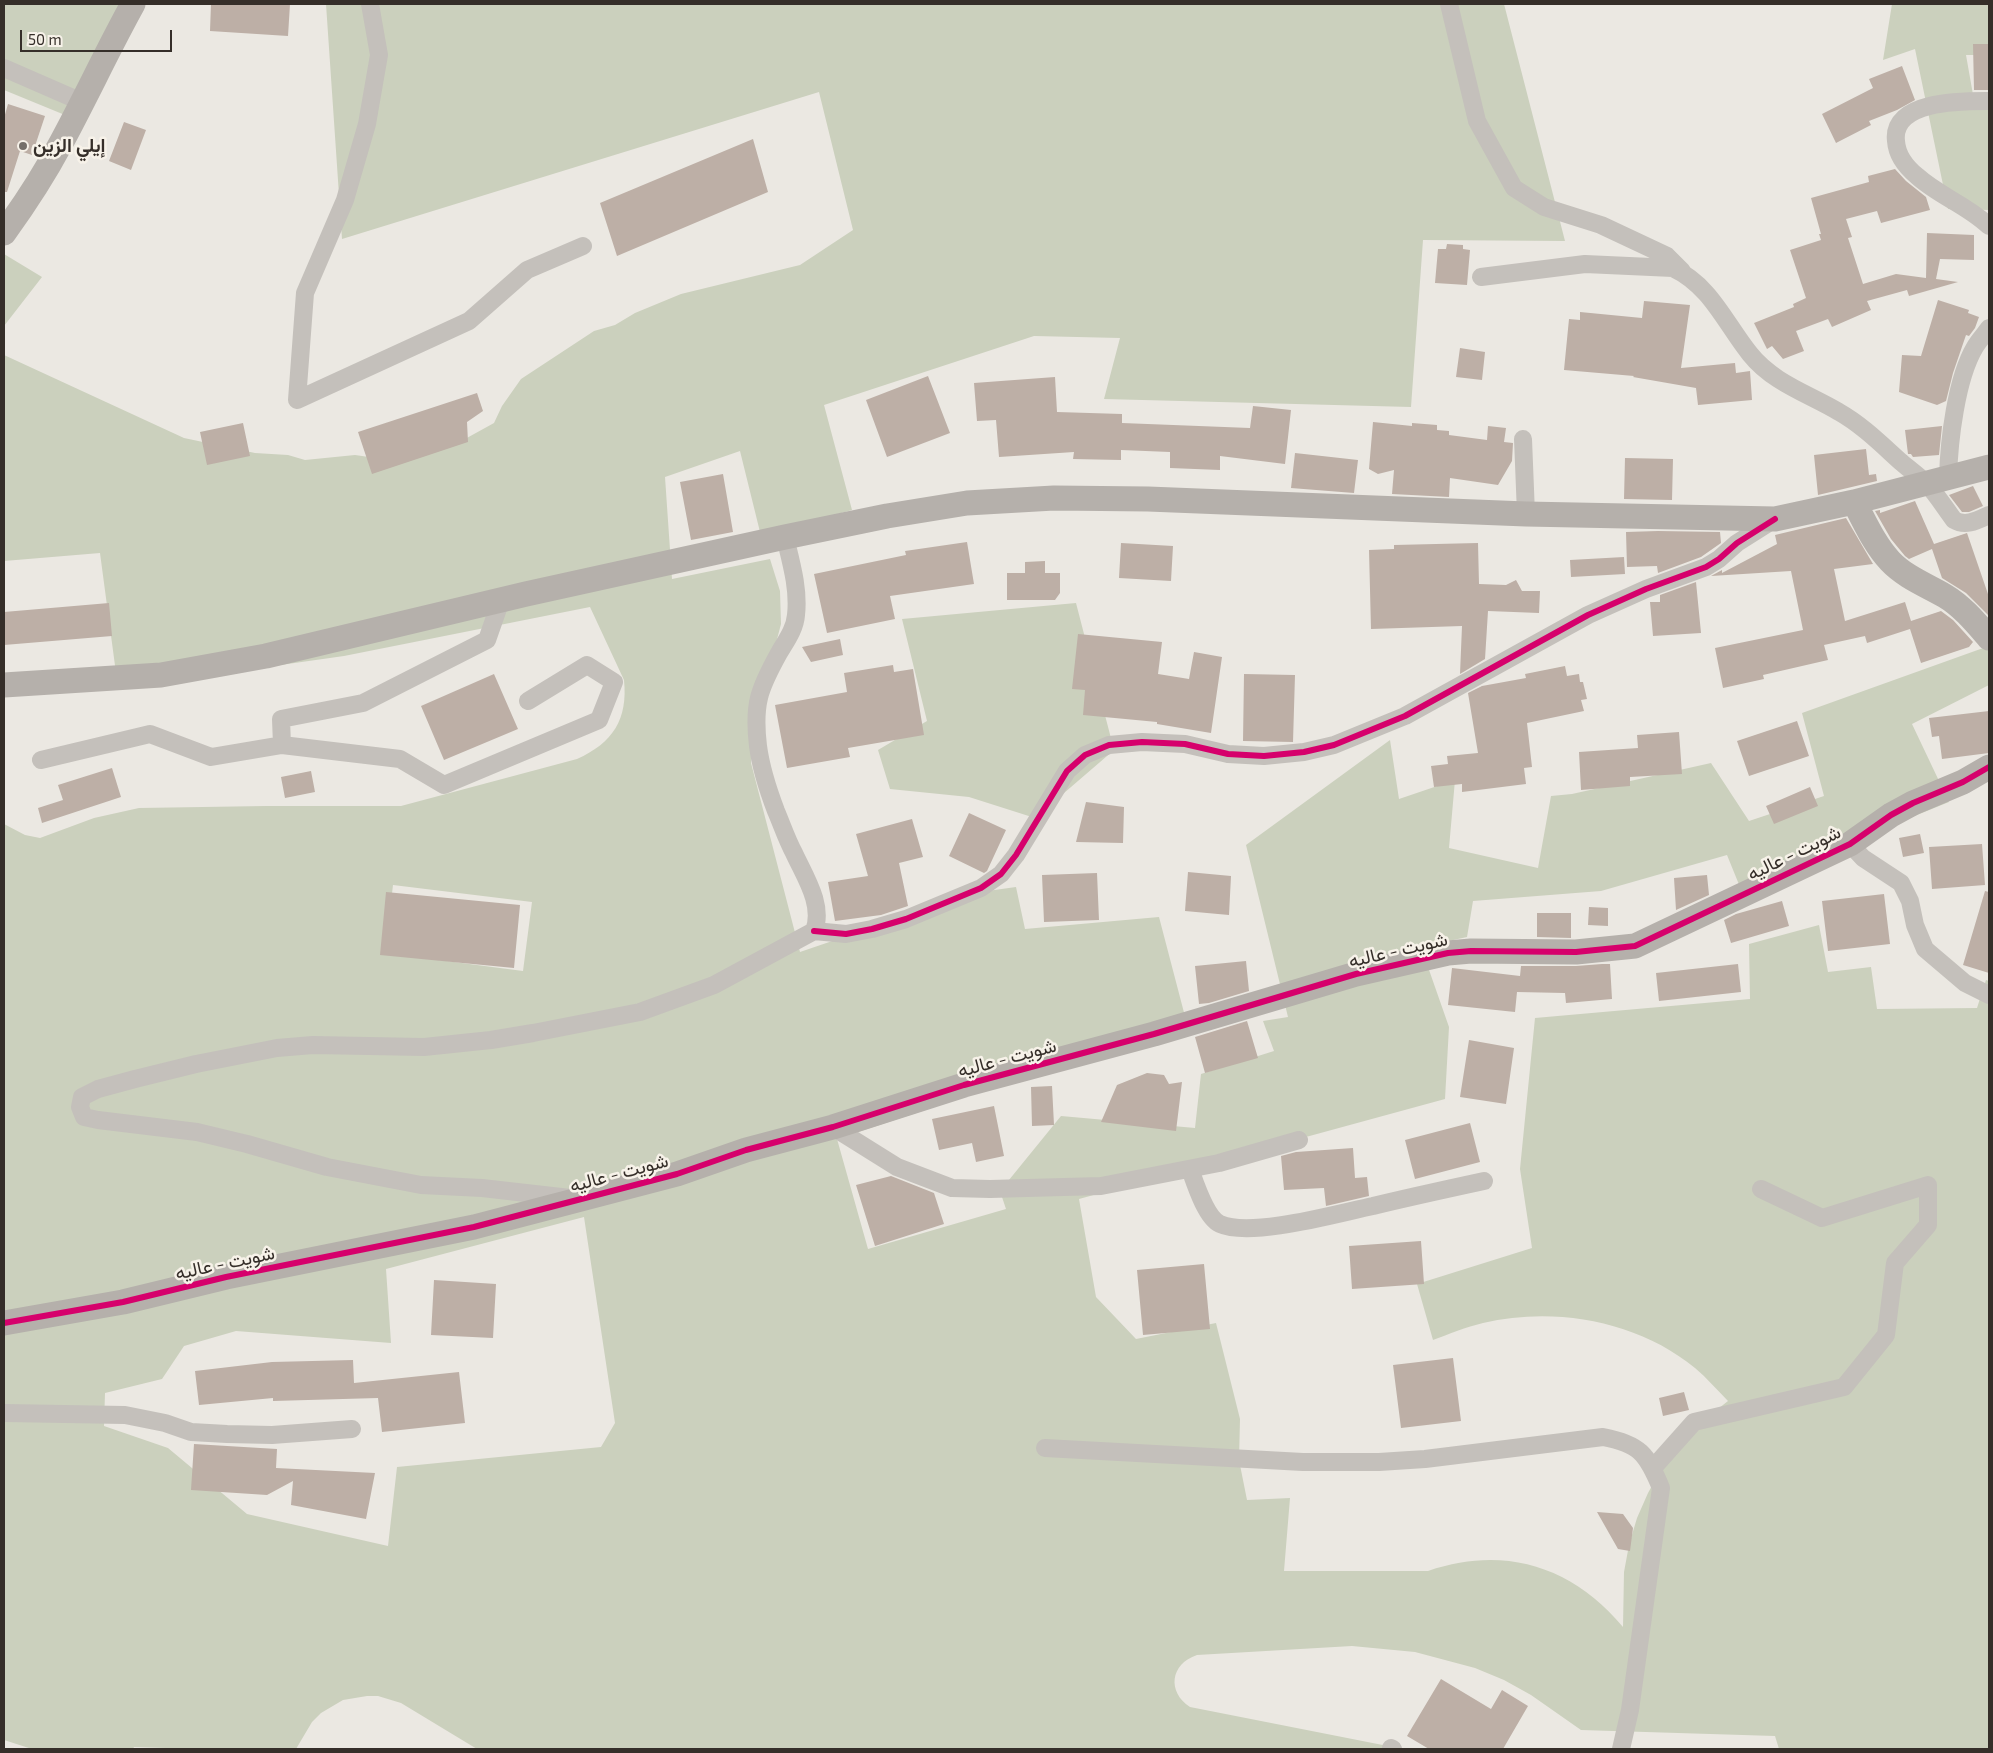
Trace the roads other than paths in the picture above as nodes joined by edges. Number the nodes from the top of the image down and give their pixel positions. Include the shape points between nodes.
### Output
1 (133, 4) edge
2 (370, 4) edge
3 (1449, 4) edge
4 (4, 68) edge
5 (1989, 101) edge
6 (82, 102) junction
7 (1989, 226) edge
8 (4, 233) edge
9 (583, 246) dead end
10 (1684, 273) junction
11 (1481, 277) dead end
12 (1989, 328) edge
13 (1523, 439) dead end
14 (1989, 467) edge
15 (1937, 481) junction
16 (1854, 502) junction
17 (1526, 514) junction
18 (1989, 515) edge
19 (1775, 519) junction
20 (785, 537) junction
21 (501, 600) junction
22 (1989, 638) edge
23 (4, 685) edge
24 (528, 701) dead end
25 (282, 745) junction
26 (41, 760) dead end
27 (1989, 767) edge
28 (1850, 844) junction
29 (814, 931) junction
30 (1989, 995) edge
31 (834, 1127) junction
32 (1300, 1140) dead end
33 (1190, 1169) junction
34 (1484, 1181) dead end
35 (1761, 1189) dead end
36 (579, 1199) junction
37 (4, 1323) edge
38 (4, 1413) edge
39 (352, 1429) dead end
40 (1045, 1448) dead end
41 (1653, 1468) junction
42 (1621, 1749) edge

1 - 6 street
2 - 9 street via 379,56 367,124 345,200 305,293 297,400 469,321 527,270
3 - 10 street via 1478,121 1514,188 1544,207 1601,225 1667,256
4 - 6 street
5 - 7 street via 1959,101 1916,110 1899,123 1895,135 1896,147 1907,167 1918,178 1969,208
6 - 8 street via 33,192
10 - 11 street via 1673,268 1585,264
10 - 15 street via 1717,305 1751,355 1771,374 1856,422
12 - 15 street via 1975,347 1961,383 1949,451
13 - 17 street
14 - 15 street
15 - 16 street
15 - 18 street via 1954,520 1970,522
16 - 19 street
16 - 22 street via 1879,548 1891,562 1957,605
17 - 19 street
17 - 20 street via 1054,498 966,503
19 - 29 street via 1706,567 1588,615 1405,716 1334,745 1264,756 1228,754 1185,744 1142,742 1109,745 1085,755 1067,771 1016,855 1001,874 981,888 906,919 872,929 846,934
20 - 21 street
20 - 29 street via 797,593 796,617 757,699 757,739 764,780 809,884 818,922
21 - 23 street via 266,656 161,675
21 - 25 street via 487,640 363,703 282,719
24 - 25 street via 587,665 614,682 599,720 444,785 400,760
25 - 26 street via 211,758 150,734
27 - 28 street, شويت - عاليه via 1891,815
28 - 30 street via 1863,858 1901,883 1925,949 1965,982
28 - 31 street, شويت - عاليه via 1635,946 1576,952 1448,953 1356,974 1154,1034 964,1085
29 - 36 street via 714,985 640,1012 533,1033 424,1047 313,1045 277,1048 98,1089 82,1097 80,1107 84,1117 197,1132 327,1167 390,1180
31 - 33 street via 898,1166 952,1188 1102,1186
31 - 36 street, شويت - عاليه via 746,1150 677,1174
32 - 33 street
33 - 34 street via 1206,1210 1219,1224 1258,1228 1314,1219
35 - 41 street via 1822,1218 1928,1185 1928,1225 1895,1263 1886,1335 1844,1387 1694,1422
36 - 37 street, شويت - عاليه via 474,1227 226,1277 123,1302
38 - 39 street via 125,1415 191,1432 272,1435
40 - 41 street via 1303,1462 1379,1462 1603,1437 1624,1441 1638,1450
41 - 42 street via 1661,1488 1630,1710

